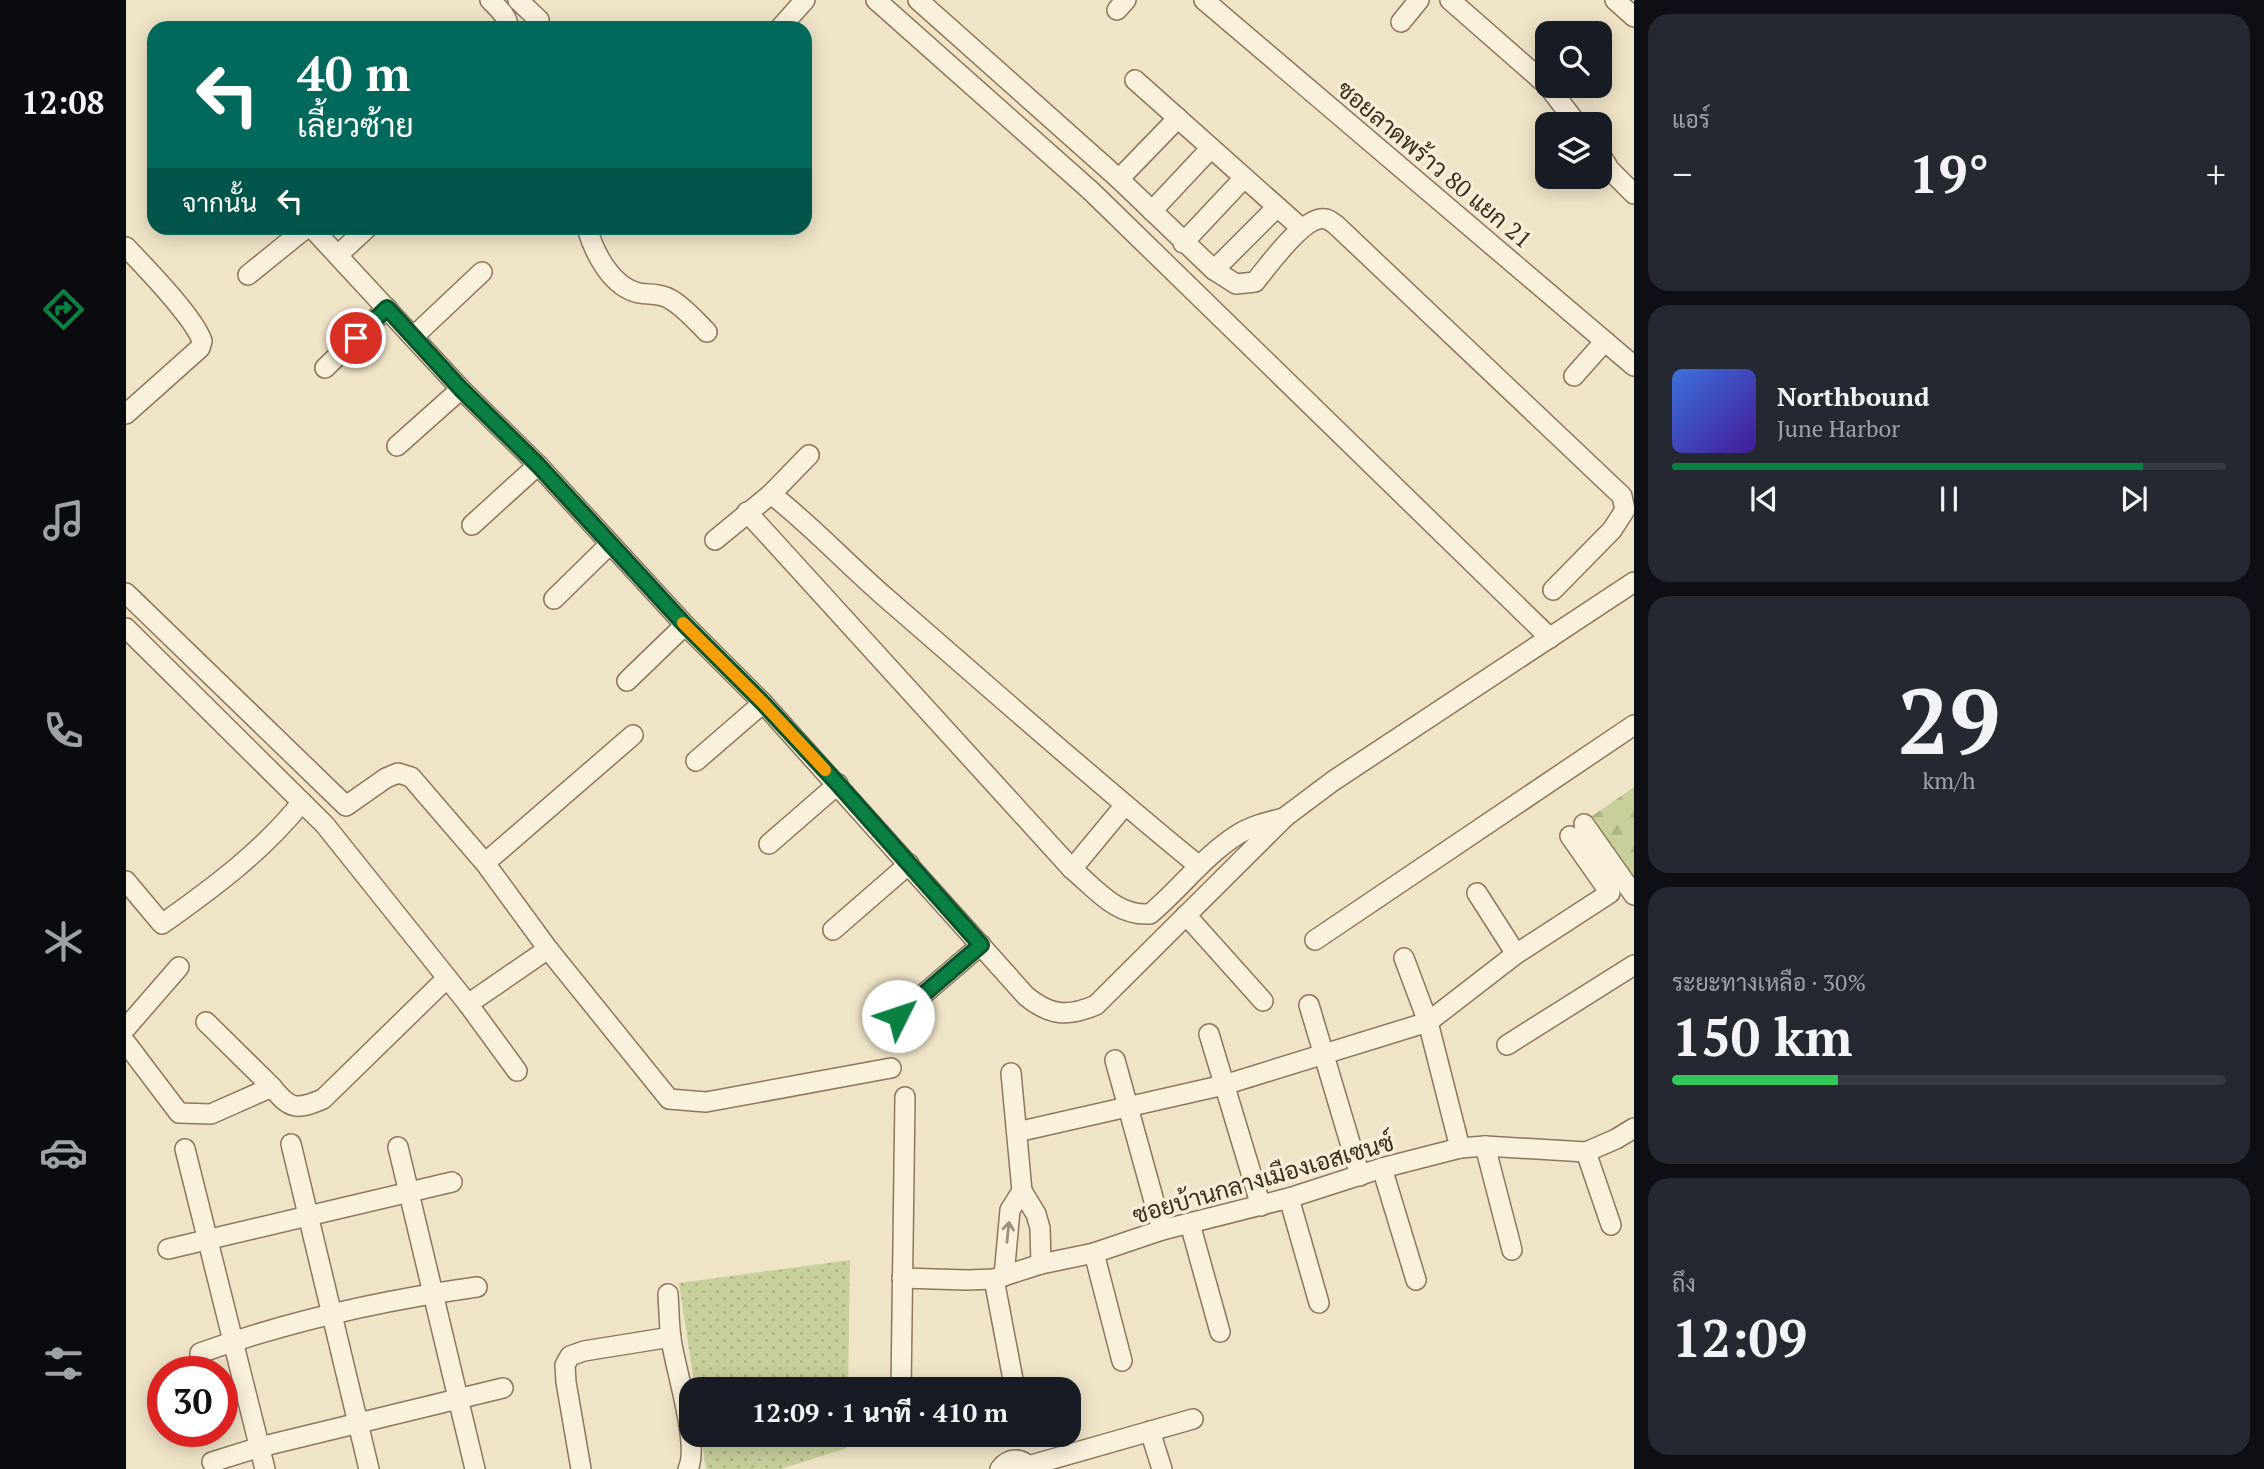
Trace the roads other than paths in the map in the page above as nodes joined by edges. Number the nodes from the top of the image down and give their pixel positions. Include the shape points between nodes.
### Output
1 (490, 0) edge
2 (518, 0) edge
3 (805, 0) edge
4 (876, 0) edge
5 (918, 0) edge
6 (1204, 0) edge
7 (1419, 0) edge
8 (1450, 0) edge
9 (1615, 0) edge
10 (1634, 17) edge
11 (539, 20) dead end
12 (507, 21) edge
13 (786, 21) edge
14 (1401, 22) dead end
15 (1535, 74) edge
16 (1135, 80) dead end
17 (1557, 98) edge
18 (1568, 112) edge
19 (1178, 118) junction
20 (1211, 148) junction
21 (1612, 172) edge
22 (1244, 178) junction
23 (1119, 179) junction
24 (1634, 194) edge
25 (1277, 207) junction
26 (1152, 211) junction
27 (1301, 229) junction
28 (299, 235) edge
29 (319, 235) edge
30 (359, 235) edge
31 (590, 235) edge
32 (1183, 243) junction
33 (126, 247) edge
34 (338, 255) junction
35 (1214, 270) junction
36 (482, 272) dead end
37 (248, 275) dead end
38 (387, 308) junction
39 (707, 332) dead end
40 (413, 337) junction
41 (1605, 341) junction
42 (1634, 366) edge
43 (325, 368) dead end
44 (1574, 376) dead end
45 (461, 389) junction
46 (126, 414) edge
47 (397, 446) dead end
48 (809, 455) dead end
49 (538, 465) junction
50 (771, 494) junction
51 (747, 512) junction
52 (472, 525) dead end
53 (715, 540) dead end
54 (610, 544) junction
55 (1634, 582) edge
56 (1553, 590) dead end
57 (126, 593) edge
58 (554, 599) dead end
59 (685, 625) junction
60 (126, 628) edge
61 (1550, 638) junction
62 (628, 681) dead end
63 (763, 703) junction
64 (1634, 725) edge
65 (633, 734) dead end
66 (696, 761) dead end
67 (838, 784) junction
68 (302, 802) junction
69 (1125, 805) junction
70 (346, 806) junction
71 (1285, 817) junction
72 (325, 825) junction
73 (769, 844) dead end
74 (485, 863) junction
75 (909, 864) junction
76 (1199, 866) junction
77 (1072, 869) junction
78 (126, 881) edge
79 (1477, 893) dead end
80 (1634, 895) edge
81 (1186, 915) junction
82 (834, 930) dead end
83 (1315, 940) dead end
84 (981, 945) junction
85 (548, 948) junction
86 (1516, 954) junction
87 (1404, 958) dead end
88 (1634, 965) edge
89 (179, 967) dead end
90 (447, 978) junction
91 (1262, 1001) dead end
92 (468, 1004) junction
93 (1310, 1005) dead end
94 (898, 1016) dead end
95 (206, 1022) dead end
96 (1428, 1022) junction
97 (126, 1027) edge
98 (1209, 1034) dead end
99 (126, 1043) edge
100 (1507, 1045) dead end
101 (1324, 1053) junction
102 (1115, 1060) dead end
103 (891, 1068) dead end
104 (517, 1071) dead end
105 (1011, 1073) dead end
106 (1224, 1085) junction
107 (272, 1087) junction
108 (905, 1097) dead end
109 (1128, 1108) junction
110 (1634, 1128) edge
111 (1017, 1132) junction
112 (291, 1144) dead end
113 (1485, 1146) junction
114 (398, 1147) dead end
115 (1460, 1148) junction
116 (185, 1149) dead end
117 (1586, 1152) junction
118 (1382, 1168) junction
119 (1360, 1176) junction
120 (452, 1182) dead end
121 (1022, 1191) junction
122 (408, 1192) junction
123 (1289, 1198) junction
124 (1261, 1206) junction
125 (308, 1217) junction
126 (1190, 1224) junction
127 (1611, 1225) dead end
128 (1162, 1230) junction
129 (209, 1239) junction
130 (168, 1249) dead end
131 (1512, 1250) dead end
132 (1094, 1253) junction
133 (1041, 1264) junction
134 (902, 1278) junction
135 (999, 1278) junction
136 (1416, 1280) dead end
137 (477, 1287) dead end
138 (434, 1293) junction
139 (668, 1294) dead end
140 (1320, 1303) dead end
141 (332, 1315) junction
142 (1220, 1332) dead end
143 (671, 1337) junction
144 (233, 1341) junction
145 (200, 1353) dead end
146 (1122, 1361) dead end
147 (901, 1377) edge
148 (1012, 1377) edge
149 (503, 1388) dead end
150 (459, 1397) junction
151 (1192, 1419) dead end
152 (358, 1422) junction
153 (1150, 1431) junction
154 (260, 1447) junction
155 (212, 1462) dead end
156 (1029, 1467) edge
157 (265, 1469) edge
158 (369, 1469) edge
159 (475, 1469) edge
160 (581, 1469) edge
161 (688, 1469) edge
162 (1000, 1469) edge
163 (1162, 1469) edge

1 - 12 street
2 - 11 street
3 - 13 street
4 - 61 street via 1091,191
5 - 23 street
6 - 41 street, ซอยลาดพร้าว 80 แยก 21
7 - 14 street
8 - 15 street
9 - 10 street
16 - 19 street
17 - 18 street
19 - 20 street
19 - 23 street
20 - 22 street
20 - 26 street
21 - 24 street
22 - 25 street
22 - 32 street
23 - 26 street
25 - 27 street
25 - 35 street
26 - 32 street
27 - 35 street via 1255,282 1236,284
27 - 56 street via 1325,218 1336,225 1622,496 1625,510 1612,530
28 - 37 street
29 - 34 street
30 - 34 street
31 - 39 street via 600,262 624,286 671,299
32 - 35 street
33 - 46 street via 202,341 200,348
34 - 38 street
36 - 40 street
38 - 40 street
38 - 43 street
40 - 45 street
41 - 42 street, ซอยลาดพร้าว 80 แยก 21
41 - 44 street
45 - 47 street
45 - 49 street
48 - 50 street
49 - 52 street
49 - 54 street
50 - 51 street
50 - 69 street
51 - 53 street
51 - 77 street
54 - 58 street
54 - 59 street
55 - 61 street
57 - 70 street
59 - 62 street
59 - 63 street
60 - 68 street
61 - 71 street
63 - 66 street
63 - 67 street
64 - 83 street
65 - 74 street
67 - 73 street
67 - 75 street
68 - 72 street
68 - 78 street via 260,849 162,924
69 - 76 street
69 - 77 street
70 - 72 street
70 - 74 street via 386,778 411,776
71 - 76 street via 1237,835
71 - 81 street
72 - 90 street
74 - 85 street
75 - 82 street
75 - 84 street
76 - 77 street via 1150,914 1137,915 1120,910
79 - 86 street
80 - 86 street via 1577,830 1610,893
81 - 84 street via 1096,1005 1076,1014 1041,1008
81 - 91 street
84 - 94 street
85 - 92 street
85 - 103 street via 669,1099 706,1102
86 - 96 street
87 - 96 street
88 - 100 street
89 - 97 street
90 - 92 street
90 - 107 street via 323,1099 294,1107
92 - 104 street
93 - 101 street
95 - 107 street
96 - 101 street
96 - 115 street
98 - 106 street
99 - 107 street via 179,1113 211,1114
101 - 106 street
101 - 119 street
102 - 109 street
105 - 111 street
106 - 109 street
106 - 124 street
108 - 134 street
109 - 111 street
109 - 128 street
110 - 117 street, ซอยบ้านกลางเมืองเอสเซนซ์
111 - 121 street
112 - 125 street
113 - 115 street, ซอยบ้านกลางเมืองเอสเซนซ์
113 - 117 street, ซอยบ้านกลางเมืองเอสเซนซ์
113 - 131 street
114 - 122 street
115 - 118 street, ซอยบ้านกลางเมืองเอสเซนซ์
116 - 129 street
117 - 127 street
118 - 119 street, ซอยบ้านกลางเมืองเอสเซนซ์
118 - 136 street
119 - 123 street, ซอยบ้านกลางเมืองเอสเซนซ์
120 - 122 street
121 - 133 street via 1037,1214
135 -> 121 street via 1010,1210
122 - 125 street
122 - 138 street
123 - 124 street, ซอยบ้านกลางเมืองเอสเซนซ์
123 - 140 street
124 - 126 street, ซอยบ้านกลางเมืองเอสเซนซ์
125 - 129 street
125 - 141 street
126 - 128 street, ซอยบ้านกลางเมืองเอสเซนซ์
126 - 142 street
128 - 132 street, ซอยบ้านกลางเมืองเอสเซนซ์
129 - 130 street
129 - 144 street
132 - 133 street, ซอยบ้านกลางเมืองเอสเซนซ์
132 - 146 street
133 - 135 street, ซอยบ้านกลางเมืองเอสเซนซ์
134 - 135 street, ซอยบ้านกลางเมืองเอสเซนซ์
134 - 147 street
135 - 148 street
137 - 138 street
138 - 141 street
138 - 150 street
139 - 143 street
141 - 144 street
141 - 152 street
143 - 160 street via 570,1356 565,1365 566,1382
143 - 161 street via 691,1440
144 - 145 street
144 - 154 street
149 - 150 street
150 - 152 street
150 - 159 street
151 - 153 street
152 - 154 street
152 - 158 street
153 - 156 street
153 - 163 street
154 - 155 street
154 - 157 street
156 - 162 street via 1014,1460

